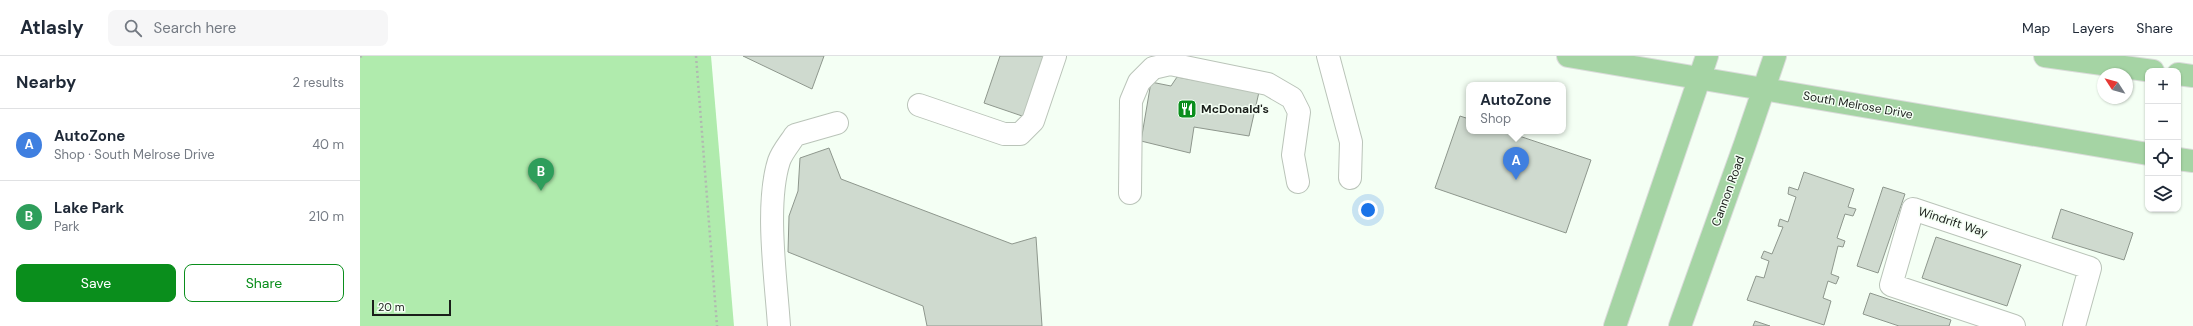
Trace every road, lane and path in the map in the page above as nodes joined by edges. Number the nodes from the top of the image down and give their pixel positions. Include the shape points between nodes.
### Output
1 (696, 56) edge
2 (1055, 56) edge
3 (1328, 56) edge
4 (1568, 56) edge
5 (1707, 56) edge
6 (1775, 56) edge
7 (2045, 56) edge
8 (2145, 70) edge
9 (2181, 74) edge
10 (2193, 76) edge
11 (1699, 78) junction
12 (1762, 88) junction
13 (919, 105) dead end
14 (837, 123) dead end
15 (2145, 153) edge
16 (2181, 160) edge
17 (2193, 162) edge
18 (1350, 178) dead end
19 (1298, 182) dead end
20 (1130, 193) dead end
21 (717, 326) edge
22 (778, 326) edge
23 (1615, 326) edge
24 (1680, 326) edge
25 (2014, 326) edge
26 (2074, 326) edge

1 - 21 path
2 - 13 street via 1033,121 1020,134 1004,134
3 - 18 street via 1351,142
4 - 11 main road, South Melrose Drive
5 - 11 main road
6 - 12 main road, Cannon Road
7 - 8 main road
9 - 10 main road
11 - 12 main road, South Melrose Drive
11 - 23 main road
12 - 15 main road, South Melrose Drive
12 - 24 main road, Cannon Road via 1745,144
14 - 22 street via 795,135 779,160 773,195 772,232
16 - 17 main road
19 - 20 street via 1293,155 1299,112 1292,98 1268,84 1170,64 1154,68 1139,82 1131,101
25 - 26 street, Windrift Way via 1891,286 1913,209 2090,268

